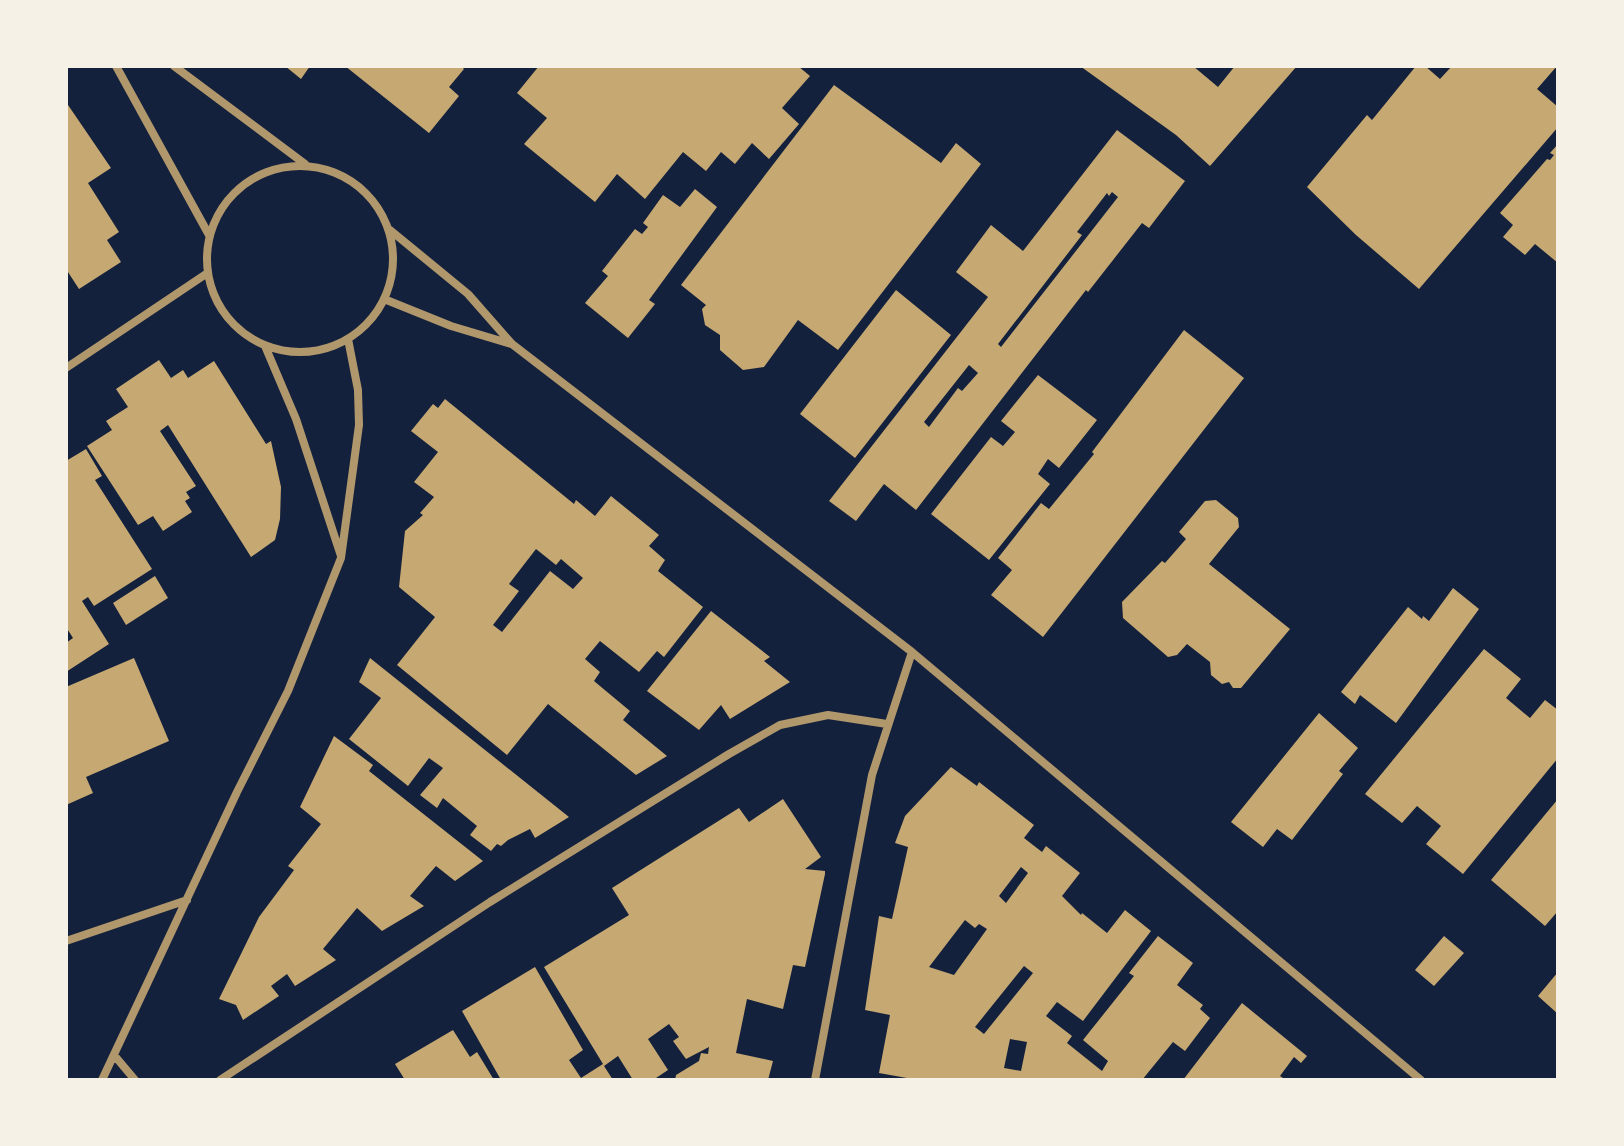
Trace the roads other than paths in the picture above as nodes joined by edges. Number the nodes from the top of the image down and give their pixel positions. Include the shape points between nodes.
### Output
1 (116, 66) edge
2 (174, 66) edge
3 (306, 165) junction
4 (390, 230) junction
5 (209, 235) junction
6 (206, 274) junction
7 (384, 299) junction
8 (348, 339) junction
9 (512, 344) junction
10 (265, 346) junction
11 (66, 368) edge
12 (341, 558) junction
13 (912, 652) junction
14 (887, 724) junction
15 (187, 900) junction
16 (66, 941) edge
17 (114, 1055) junction
18 (102, 1080) edge
19 (135, 1080) edge
20 (220, 1080) edge
21 (815, 1080) edge
22 (1421, 1080) edge

1 - 5 street
2 - 3 street
3 - 4 street via 333,170 358,184 377,204
3 - 5 street via 273,168 245,182 222,206
4 - 7 street via 392,277
4 - 9 street via 468,294
5 - 6 street
6 - 10 street via 217,304 237,329
6 - 11 street
7 - 8 street via 369,322
7 - 9 street
8 - 10 street via 307,352
8 - 12 street via 359,425
9 - 13 street
10 - 12 street via 296,419
12 - 15 street via 288,691
13 - 14 street
13 - 22 street
14 - 20 street via 828,715 780,725 490,902
14 - 21 street via 863,816
15 - 16 street
15 - 17 street
17 - 18 street
17 - 19 street

